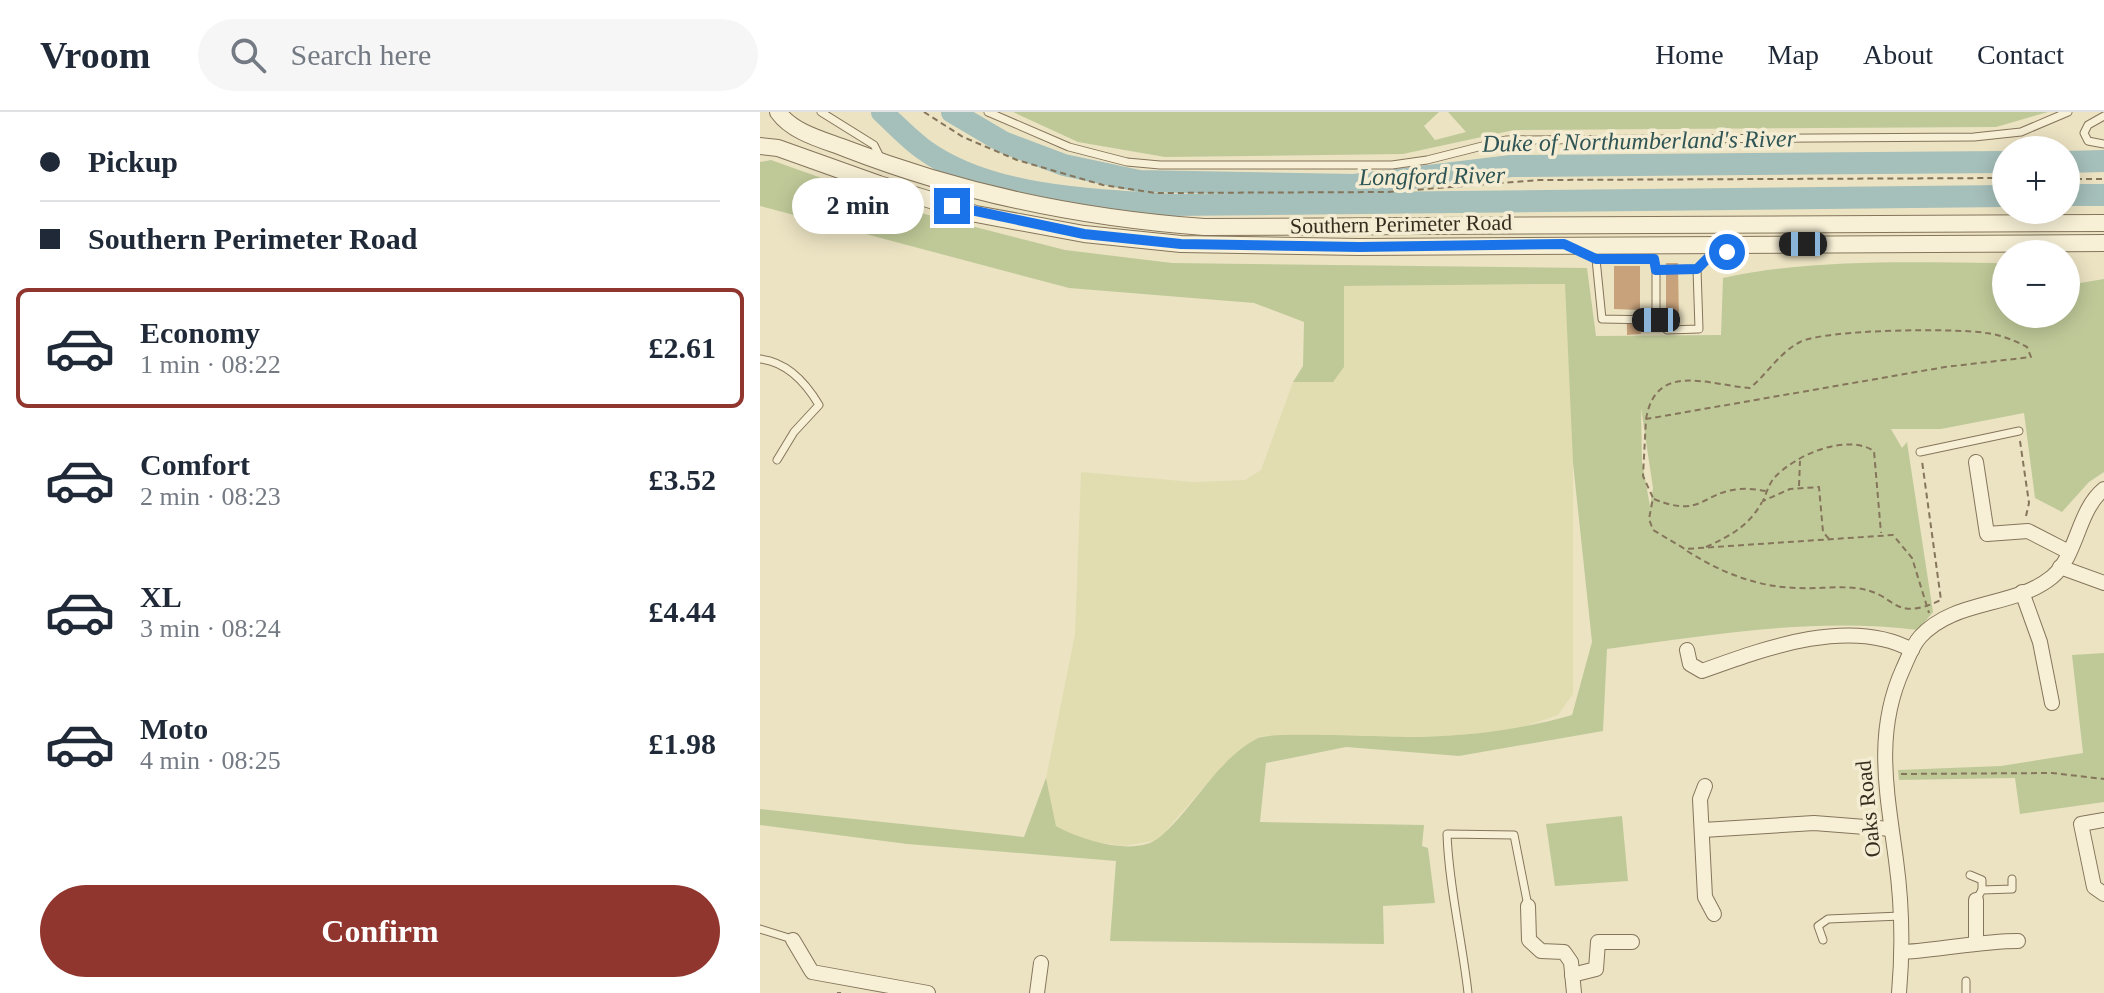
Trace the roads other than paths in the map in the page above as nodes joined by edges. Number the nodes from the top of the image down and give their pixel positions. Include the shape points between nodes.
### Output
1 (778, 112) edge
2 (821, 112) edge
3 (988, 112) edge
4 (2068, 112) edge
5 (2104, 116) edge
6 (2104, 144) edge
7 (760, 146) edge
8 (883, 163) junction
9 (2104, 223) edge
10 (2104, 243) edge
11 (1564, 244) junction
12 (1803, 244) junction
13 (1596, 259) junction
14 (1697, 269) junction
15 (1656, 270) junction
16 (1656, 320) junction
17 (760, 359) edge
18 (2019, 431) road end
19 (1974, 451) junction
20 (1920, 452) road end
21 (777, 460) dead end
22 (2104, 489) edge
23 (2067, 551) junction
24 (2060, 567) junction
25 (2104, 583) edge
26 (2022, 592) junction
27 (1687, 650) dead end
28 (1912, 650) junction
29 (2052, 703) dead end
30 (1705, 786) dead end
31 (2104, 820) edge
32 (1891, 829) junction
33 (1703, 830) junction
34 (1970, 875) dead end
35 (2012, 879) dead end
36 (2104, 894) edge
37 (1979, 895) junction
38 (1528, 906) joint
39 (1714, 914) dead end
40 (1901, 916) junction
41 (760, 929) edge
42 (793, 940) joint
43 (1823, 940) dead end
44 (1976, 941) junction
45 (2018, 941) dead end
46 (1632, 942) dead end
47 (1903, 952) junction
48 (1041, 963) dead end
49 (1572, 975) junction
50 (1966, 981) dead end
51 (855, 986) edge
52 (928, 993) edge
53 (1037, 993) edge
54 (1468, 993) edge
55 (1574, 993) edge
56 (1899, 993) edge
57 (1966, 993) edge

1 - 8 street, Southern Perimeter Road via 804,132
2 - 8 lane via 874,145
3 - 4 lane via 1043,139 1127,162 1281,165 1392,165 1506,140 1974,137 2021,132
5 - 6 lane via 2084,133 2088,141
7 - 11 street, Southern Perimeter Road via 976,214 1111,238 1248,247
8 - 9 street, Southern Perimeter Road via 973,191 1082,215 1204,227
10 - 12 street, Southern Perimeter Road
11 - 12 street, Southern Perimeter Road
11 - 13 lane
12 - 14 lane via 1711,255
13 - 15 lane via 1654,259
13 - 16 lane via 1602,319
14 - 15 lane
14 - 16 lane via 1699,329 1667,330
15 - 16 lane
17 - 21 lane via 806,381 819,405
18 - 19 lane
19 - 20 lane
19 - 23 street via 1980,535 2028,531
22 - 23 street
23 - 24 street
24 - 25 street
24 - 26 street, Oaks Road via 2045,582
26 - 28 street, Oaks Road via 1936,624
26 - 29 street via 2040,642
27 - 28 street via 1690,664 1702,671 1776,646 1827,638 1874,637
28 - 32 street, Oaks Road via 1887,715 1884,774
30 - 33 street via 1700,799
31 - 36 street via 2081,824 2094,887
32 - 33 street via 1814,823
32 - 40 street, Oaks Road
33 - 39 street via 1705,897
34 - 37 lane via 1982,880
35 - 37 lane via 2012,889
37 - 44 street
38 - 49 street via 1529,940 1541,951 1564,952
38 - 54 lane via 1514,835 1447,834 1448,873
40 - 43 lane via 1828,919 1818,926
40 - 47 street, Oaks Road
41 - 42 lane
42 - 51 street via 812,972
44 - 45 street
44 - 47 street via 1952,950
46 - 49 street via 1598,942 1596,969
47 - 56 street, Oaks Road
48 - 53 street
49 - 55 street
50 - 57 lane
51 - 52 street

